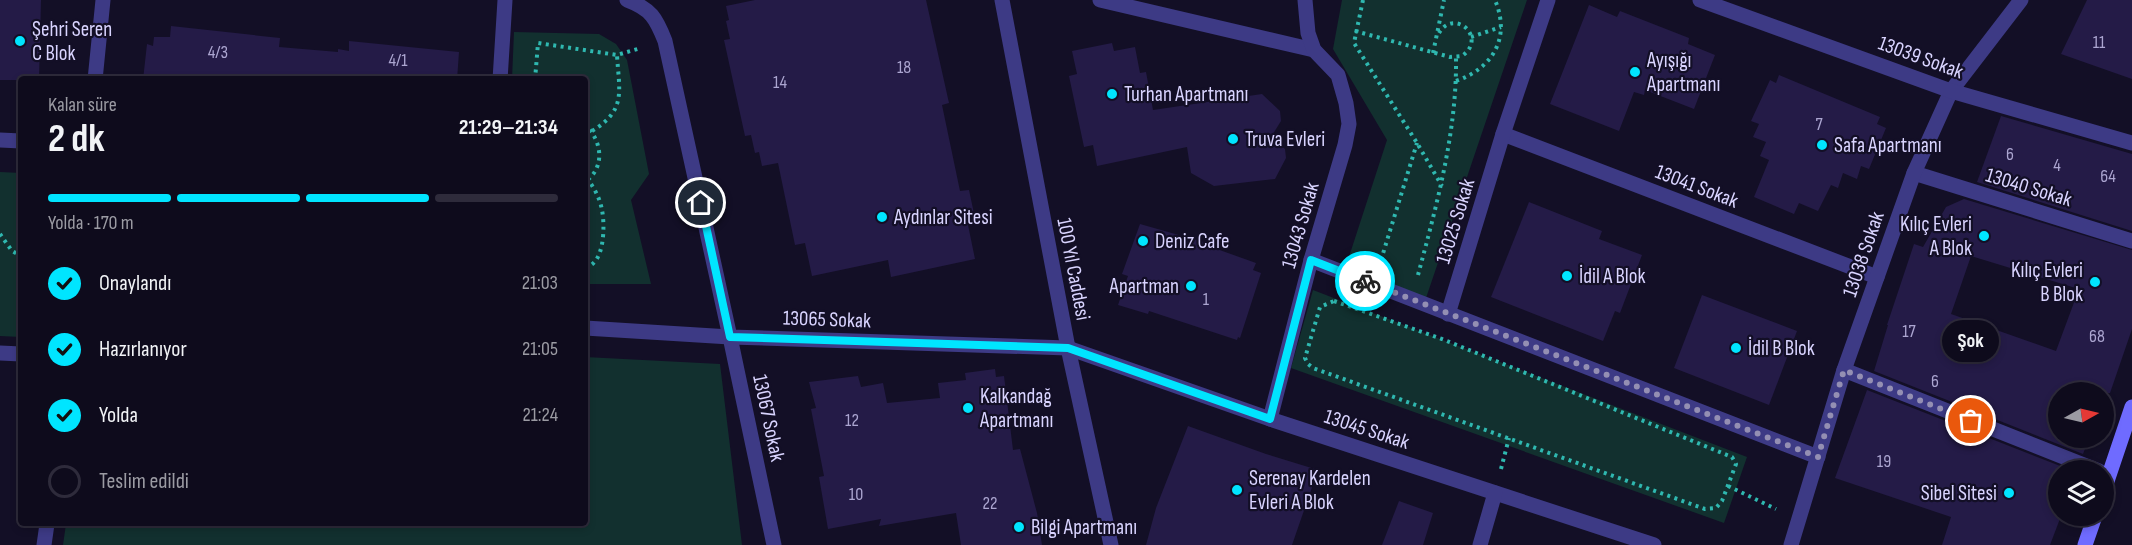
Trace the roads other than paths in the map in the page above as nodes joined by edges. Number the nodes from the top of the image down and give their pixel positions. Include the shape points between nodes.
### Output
1 (104, 0) edge
2 (505, 0) edge
3 (627, 0) edge
4 (1002, 0) edge
5 (1100, 0) edge
6 (1305, 0) edge
7 (1548, 0) edge
8 (1700, 0) edge
9 (2021, 0) edge
10 (1314, 50) junction
11 (94, 76) edge
12 (500, 76) edge
13 (1951, 91) junction
14 (1503, 134) junction
15 (0, 140) edge
16 (18, 141) edge
17 (2132, 143) edge
18 (1914, 172) junction
19 (2132, 241) edge
20 (1311, 260) junction
21 (1877, 278) junction
22 (1448, 314) junction
23 (588, 328) edge
24 (730, 337) junction
25 (1068, 348) junction
26 (0, 353) edge
27 (18, 354) edge
28 (1844, 370) junction
29 (2132, 407) edge
30 (1270, 419) junction
31 (1818, 457) junction
32 (2071, 460) edge
33 (2110, 460) edge
34 (1495, 493) junction
35 (47, 526) edge
36 (2092, 526) edge
37 (44, 545) edge
38 (774, 545) edge
39 (1111, 545) edge
40 (1480, 545) edge
41 (1654, 545) edge
42 (1791, 545) edge
43 (2085, 545) edge

1 - 11 street
2 - 12 street
3 - 24 street, 13067 Sokak via 643,6 657,20 665,41
4 - 25 street, 100 Yıl Caddesi
5 - 10 street
6 - 10 street
7 - 14 street, 13025 Sokak
8 - 13 street, 13039 Sokak
9 - 13 street, 13038 Sokak
10 - 20 street, 13043 Sokak via 1338,75 1349,124
13 - 17 street, 13039 Sokak
13 - 18 street, 13038 Sokak
14 - 21 street, 13041 Sokak
14 - 22 street, 13025 Sokak
15 - 16 street
18 - 19 street, 13040 Sokak
18 - 21 street, 13038 Sokak
20 - 22 street
20 - 30 street, 13043 Sokak
21 - 28 street, 13038 Sokak
22 - 31 street
23 - 24 street, 13065 Sokak
24 - 25 street, 13065 Sokak
24 - 38 street, 13067 Sokak
25 - 30 street, 13045 Sokak
25 - 39 street, 100 Yıl Caddesi
26 - 27 street
28 - 31 street, 13038 Sokak
28 - 32 street
29 - 33 main road
30 - 34 street, 13045 Sokak
31 - 42 street, 13038 Sokak
34 - 40 street
34 - 41 street, 13045 Sokak
35 - 37 street
36 - 43 main road

